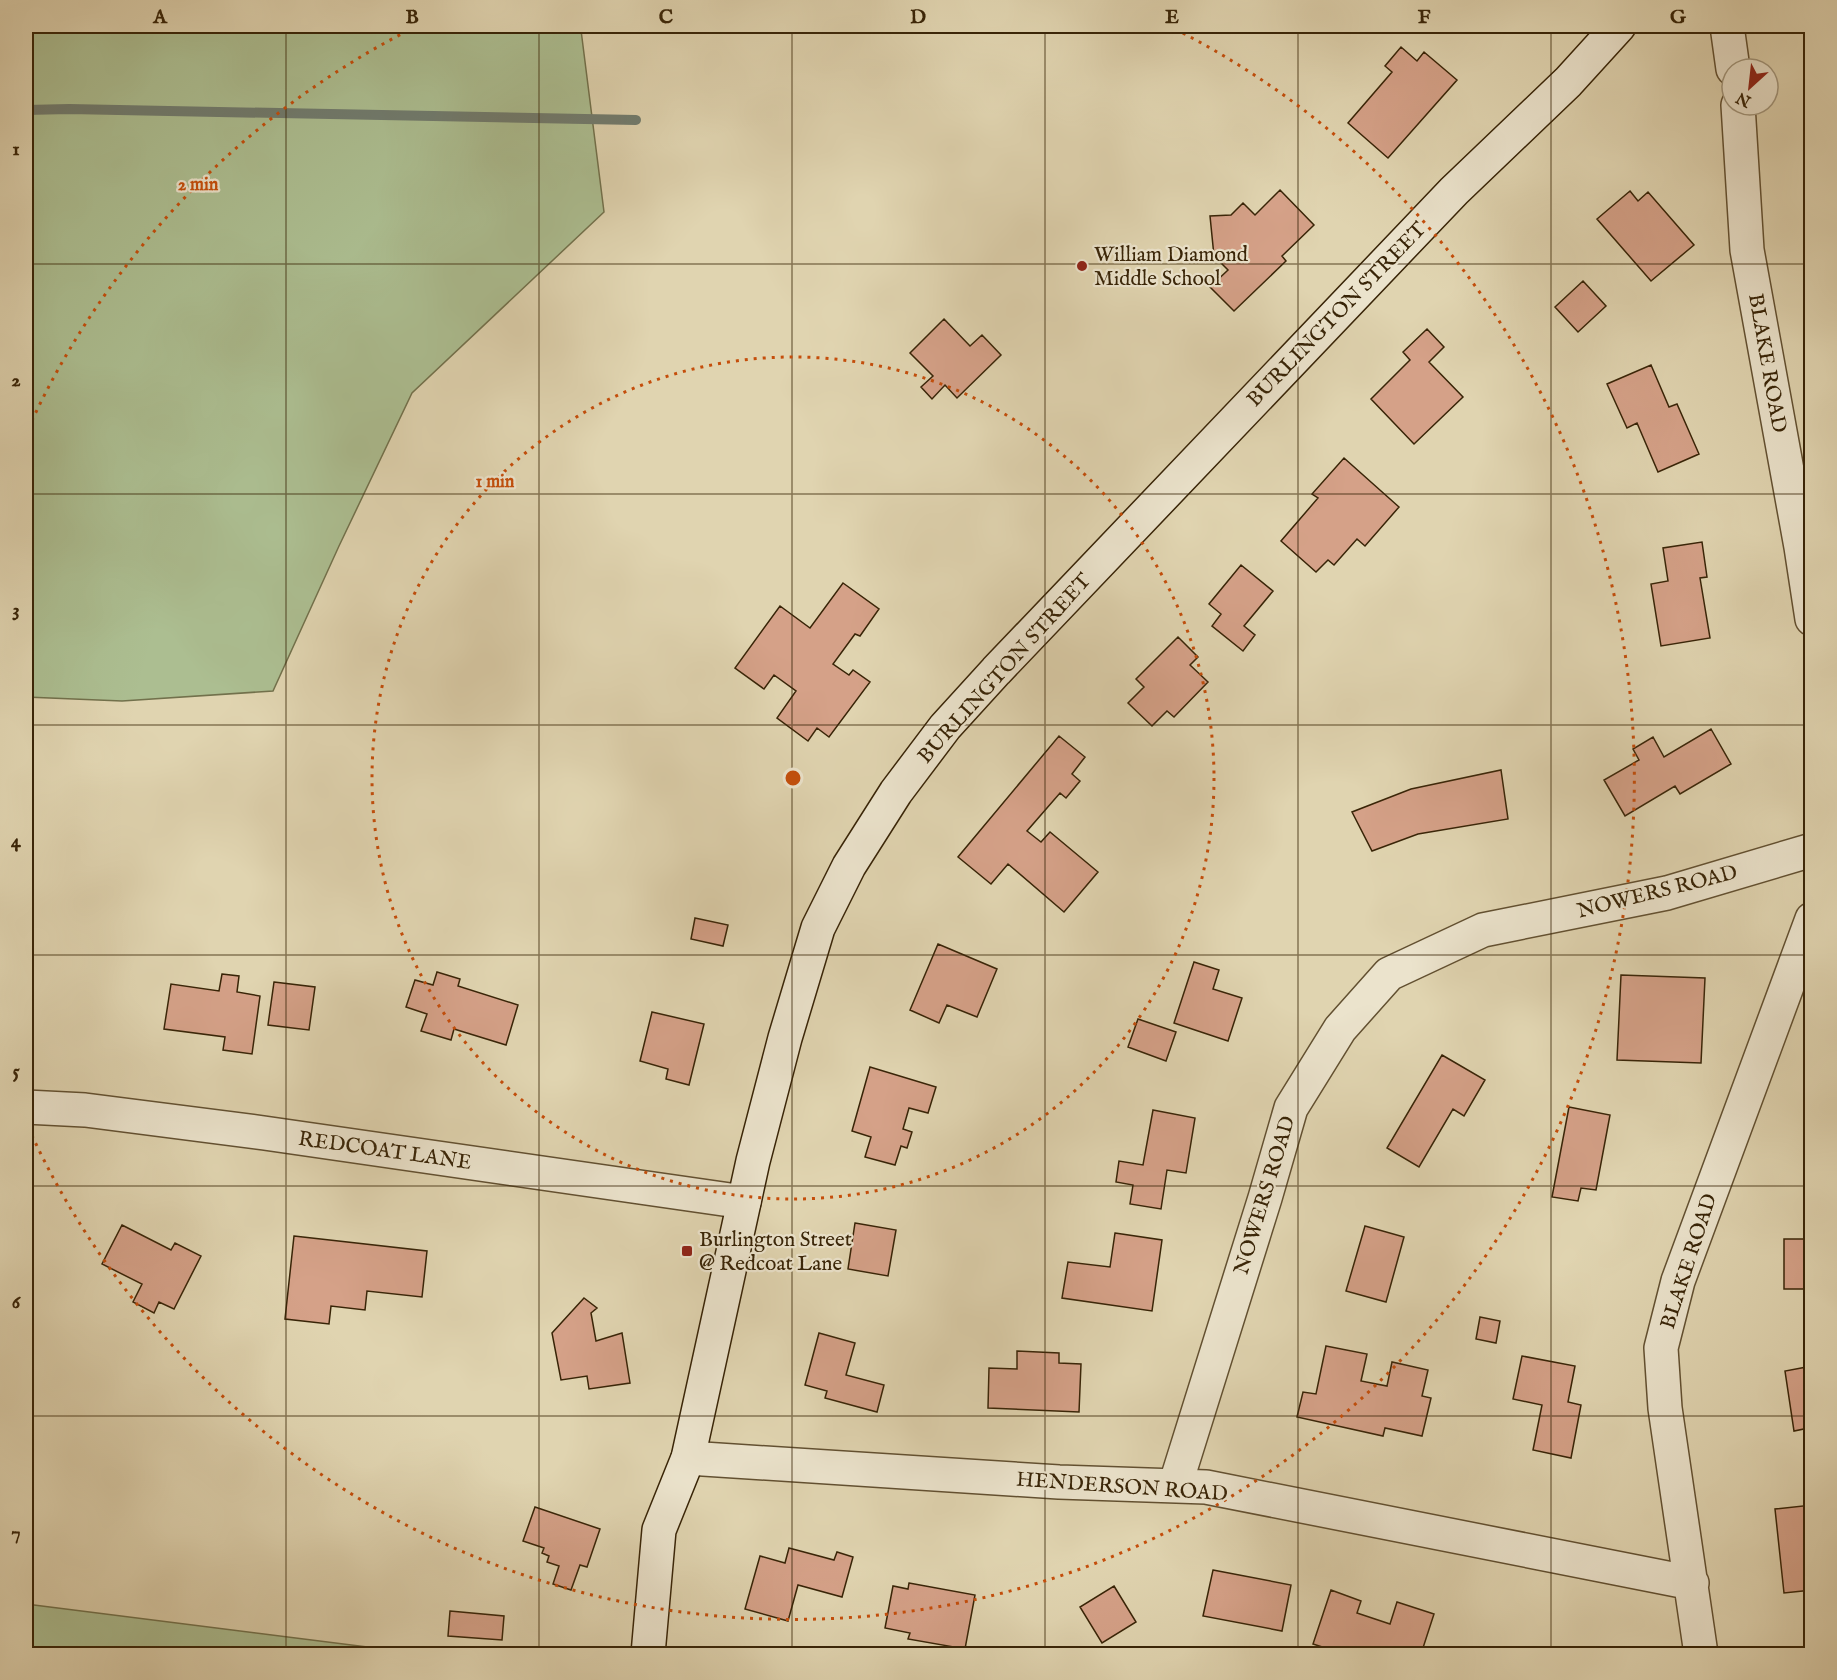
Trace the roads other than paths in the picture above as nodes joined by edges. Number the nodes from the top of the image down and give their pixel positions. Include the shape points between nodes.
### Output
1 (1620, 26) edge
2 (1727, 26) edge
3 (1731, 57) edge
4 (1739, 117) edge
5 (1812, 619) edge
6 (1812, 850) edge
7 (1812, 919) edge
8 (26, 1107) edge
9 (744, 1202) junction
10 (688, 1458) junction
11 (1175, 1486) junction
12 (1692, 1583) junction
13 (648, 1654) edge
14 (1701, 1654) edge

1 - 9 street, BURLINGTON STREET via 1440,206 1038,625 945,727 896,792 849,866 818,928 785,1038
2 - 3 street
4 - 5 street, BLAKE ROAD via 1747,250
6 - 11 street, NOWERS ROAD via 1667,893 1483,930 1389,974 1340,1029 1291,1108
7 - 12 street, BLAKE ROAD via 1678,1281 1661,1348 1665,1408
8 - 9 street, REDCOAT LANE via 85,1110 242,1130
9 - 10 street, BURLINGTON STREET
10 - 11 street, HENDERSON ROAD
10 - 13 street, BURLINGTON STREET via 659,1530
11 - 12 street, HENDERSON ROAD via 1206,1488
12 - 14 street, BLAKE ROAD

